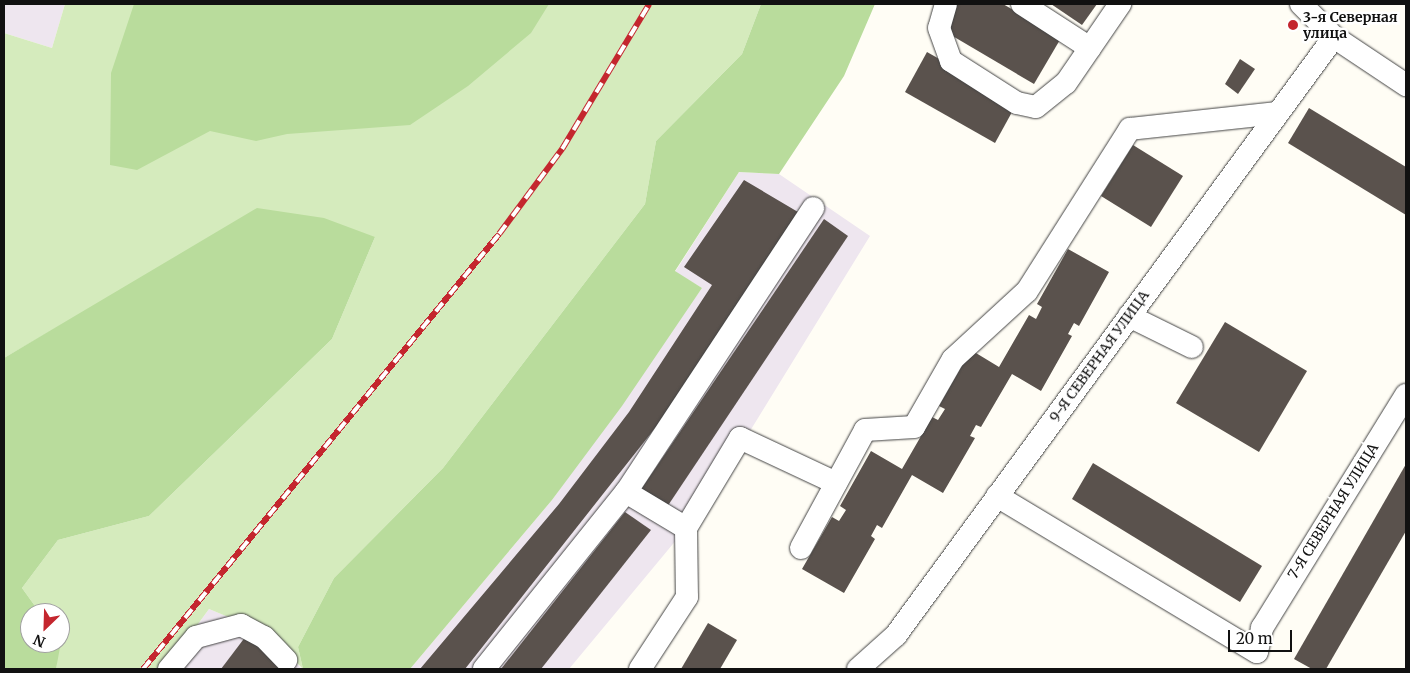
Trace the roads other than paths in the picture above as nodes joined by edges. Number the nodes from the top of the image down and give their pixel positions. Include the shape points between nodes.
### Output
1 (946, 4) edge
2 (1022, 4) edge
3 (1120, 4) edge
4 (1301, 4) edge
5 (1334, 37) junction
6 (1090, 48) junction
7 (1406, 85) edge
8 (1278, 113) junction
9 (812, 208) dead end
10 (1129, 316) junction
11 (1192, 347) dead end
12 (1406, 395) edge
13 (836, 483) junction
14 (626, 492) junction
15 (997, 496) junction
16 (686, 528) junction
17 (801, 548) dead end
18 (286, 660) dead end
19 (169, 669) edge
20 (484, 669) edge
21 (640, 669) edge
22 (858, 669) edge

1 - 6 street via 940,28 951,61 1017,103 1036,107 1066,83
2 - 6 street
3 - 6 street
4 - 5 street
5 - 7 street
5 - 8 street, 9-Я СЕВЕРНАЯ УЛИЦА
8 - 10 street, 9-Я СЕВЕРНАЯ УЛИЦА
8 - 13 street via 1130,129 1027,291 953,359 914,427 865,430
9 - 14 street
10 - 11 street
10 - 15 street, 9-Я СЕВЕРНАЯ УЛИЦА
12 - 15 street, 7-Я СЕВЕРНАЯ УЛИЦА via 1262,628 1257,652
13 - 16 street via 740,438
13 - 17 street
14 - 16 street
14 - 20 street
15 - 22 street, 9-Я СЕВЕРНАЯ УЛИЦА via 896,636
16 - 21 street via 686,597
18 - 19 street via 264,637 241,625 196,637

